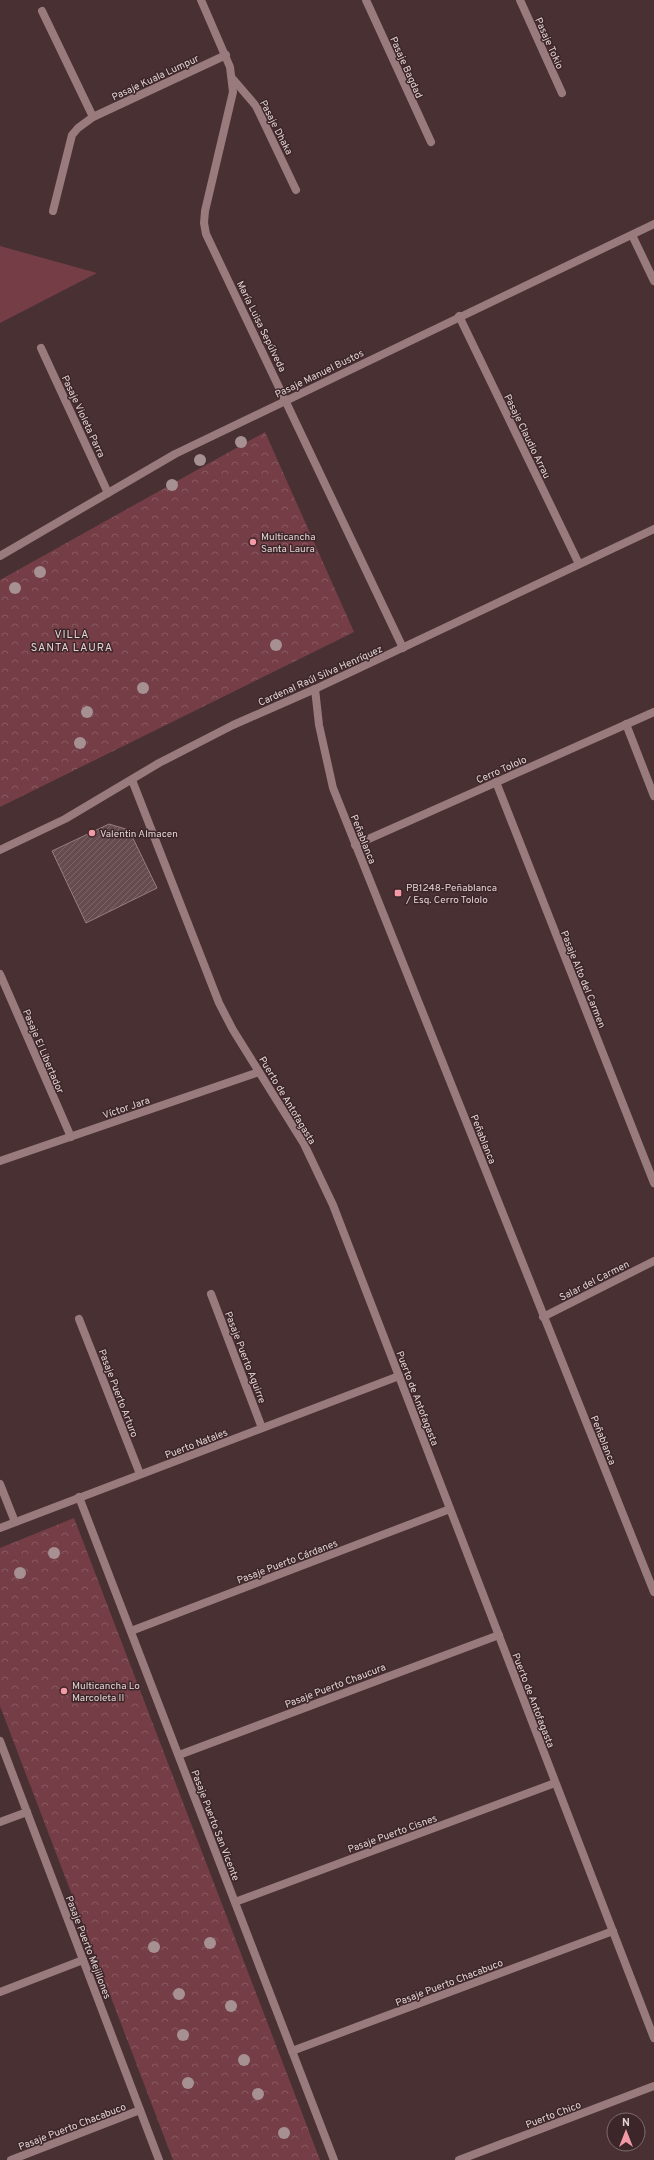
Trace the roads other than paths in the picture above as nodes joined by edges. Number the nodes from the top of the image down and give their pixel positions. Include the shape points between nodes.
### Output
1 (201, 0) edge
2 (366, 0) edge
3 (520, 0) edge
4 (42, 11) dead end
5 (226, 55) junction
6 (232, 78) junction
7 (562, 93) dead end
8 (93, 117) junction
9 (431, 142) dead end
10 (296, 190) dead end
11 (53, 211) dead end
12 (654, 224) edge
13 (632, 235) junction
14 (654, 281) edge
15 (459, 316) junction
16 (41, 348) dead end
17 (286, 400) junction
18 (108, 493) junction
19 (654, 529) edge
20 (0, 556) edge
21 (579, 564) junction
22 (403, 648) junction
23 (315, 689) junction
24 (654, 712) edge
25 (626, 724) junction
26 (132, 780) junction
27 (496, 782) junction
28 (654, 796) edge
29 (355, 844) junction
30 (0, 850) edge
31 (0, 974) edge
32 (259, 1072) junction
33 (71, 1137) junction
34 (0, 1161) edge
35 (654, 1183) edge
36 (654, 1260) edge
37 (210, 1294) dead end
38 (544, 1317) junction
39 (79, 1319) dead end
40 (399, 1376) junction
41 (262, 1428) junction
42 (140, 1474) junction
43 (0, 1484) edge
44 (80, 1497) junction
45 (450, 1509) junction
46 (15, 1522) junction
47 (0, 1528) edge
48 (654, 1592) edge
49 (131, 1631) junction
50 (499, 1635) junction
51 (0, 1741) edge
52 (179, 1755) junction
53 (555, 1783) junction
54 (27, 1812) junction
55 (0, 1822) edge
56 (235, 1902) junction
57 (613, 1931) junction
58 (84, 1960) junction
59 (0, 1992) edge
60 (654, 2038) edge
61 (292, 2051) junction
62 (654, 2086) edge
63 (140, 2110) junction
64 (10, 2160) edge
65 (159, 2160) edge
66 (334, 2160) edge
67 (459, 2160) edge

1 - 5 street, María Luisa Sepúlveda
2 - 9 street, Pasaje Bagdad
3 - 7 street, Pasaje Tokio
4 - 8 street
5 - 6 street, María Luisa Sepúlveda
5 - 8 street, Pasaje Kuala Lumpur
6 - 10 street, Pasaje Dhaka via 256,106
6 - 17 street, María Luisa Sepúlveda via 231,105 204,223 206,234
8 - 11 street, Pasaje Kuala Lumpur via 72,135
12 - 13 street, Pasaje Manuel Bustos
13 - 14 street
13 - 15 street, Pasaje Manuel Bustos
15 - 17 street, Pasaje Manuel Bustos
15 - 21 street, Pasaje Claudio Arrau
16 - 18 street, Pasaje Violeta Parra
17 - 18 street, Pasaje Manuel Bustos via 175,454
17 - 22 street, María Luisa Sepúlveda
18 - 20 street, Pasaje Manuel Bustos
19 - 21 street, Cardenal Raúl Silva Henríquez
21 - 22 street, Cardenal Raúl Silva Henríquez
22 - 23 street, Cardenal Raúl Silva Henríquez
23 - 26 street, Cardenal Raúl Silva Henríquez via 188,747
23 - 29 street, Peñablanca via 319,725 333,788
24 - 25 street, Cerro Tololo
25 - 27 street, Cerro Tololo
25 - 28 street
26 - 30 street, Cardenal Raúl Silva Henríquez via 65,819
26 - 32 street, Puerto de Antofagasta via 219,1003
27 - 29 street, Cerro Tololo
27 - 35 street, Pasaje Alto del Carmen
29 - 38 street, Peñablanca
31 - 33 street, Pasaje El Libertador
32 - 33 street, Víctor Jara
32 - 40 street, Puerto de Antofagasta via 304,1144 319,1174
33 - 34 street, Víctor Jara
36 - 38 street, Salar del Carmen
37 - 41 street, Pasaje Puerto Aguirre
38 - 48 street, Peñablanca
39 - 42 street, Pasaje Puerto Arturo
40 - 41 street, Puerto Natales
40 - 45 street, Puerto de Antofagasta
41 - 42 street, Puerto Natales
42 - 44 street, Puerto Natales
43 - 46 street
44 - 46 street, Puerto Natales
44 - 49 street, Pasaje Puerto San Vicente
45 - 49 street, Pasaje Puerto Cárdanes
45 - 50 street, Puerto de Antofagasta
46 - 47 street, Puerto Natales
49 - 52 street, Pasaje Puerto San Vicente
50 - 52 street, Pasaje Puerto Chaucura
50 - 53 street, Puerto de Antofagasta
51 - 54 street, Pasaje Puerto Mejillones
52 - 56 street, Pasaje Puerto San Vicente
53 - 56 street, Pasaje Puerto Cisnes
53 - 57 street, Puerto de Antofagasta
54 - 55 street
54 - 58 street, Pasaje Puerto Mejillones
56 - 61 street, Pasaje Puerto San Vicente
57 - 60 street, Puerto de Antofagasta
57 - 61 street, Pasaje Puerto Chacabuco
58 - 59 street
58 - 63 street, Pasaje Puerto Mejillones
61 - 66 street, Pasaje Puerto San Vicente
62 - 67 street, Puerto Chico
63 - 64 street, Pasaje Puerto Chacabuco
63 - 65 street, Pasaje Puerto Mejillones

